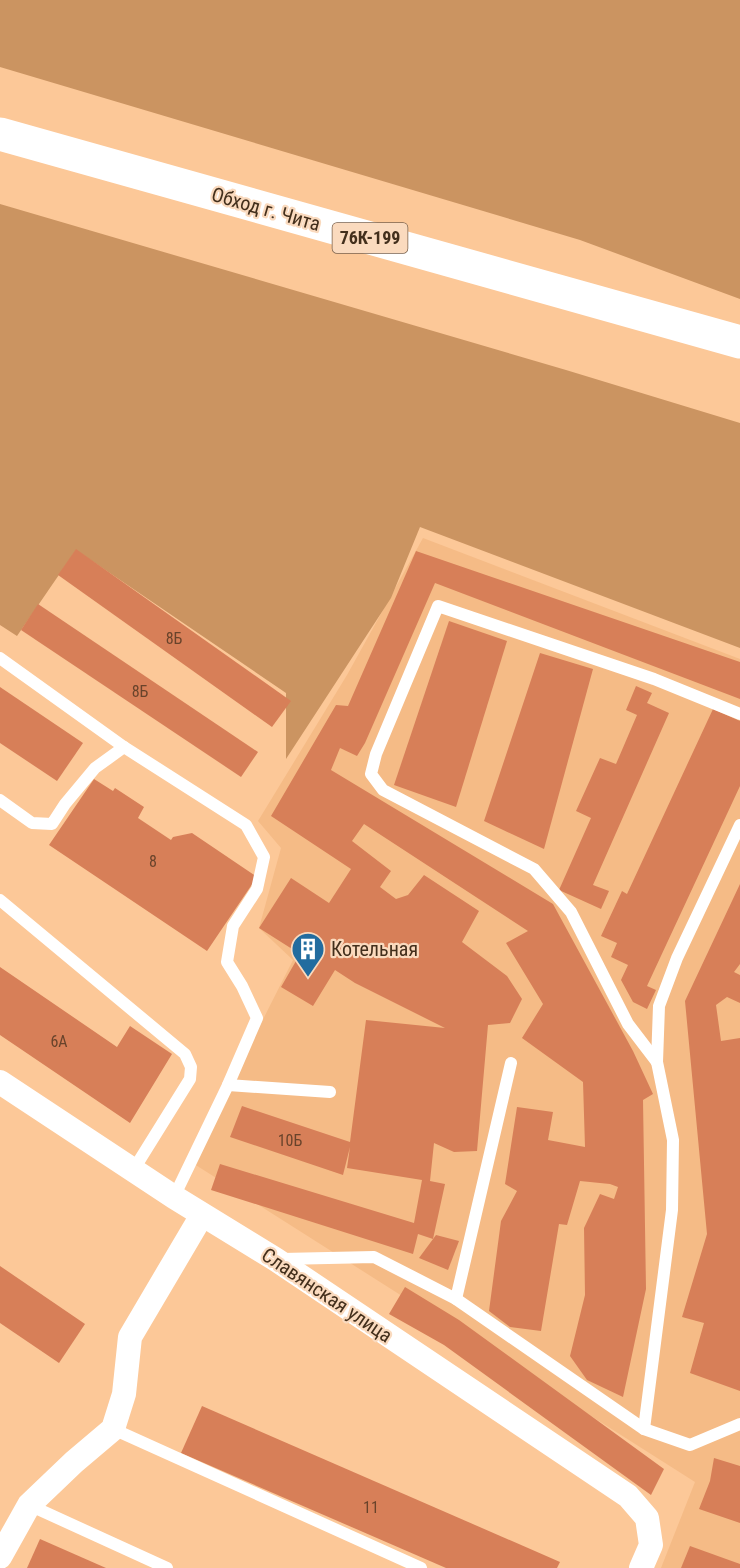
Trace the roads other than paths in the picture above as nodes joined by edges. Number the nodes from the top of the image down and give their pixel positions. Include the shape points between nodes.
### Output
1 (0, 134) edge
2 (740, 342) edge
3 (0, 658) edge
4 (740, 714) edge
5 (124, 747) junction
6 (0, 800) edge
7 (740, 825) edge
8 (0, 900) edge
9 (657, 1062) junction
10 (511, 1063) dead end
11 (0, 1082) edge
12 (228, 1085) junction
13 (330, 1092) dead end
14 (134, 1169) junction
15 (174, 1197) junction
16 (202, 1215) junction
17 (275, 1259) junction
18 (456, 1299) junction
19 (740, 1424) edge
20 (112, 1429) junction
21 (644, 1430) junction
22 (29, 1505) junction
23 (3, 1542) edge
24 (167, 1568) edge
25 (421, 1568) edge
26 (641, 1568) edge

1 - 2 highway, Обход г. Чита / 76К-199
3 - 5 lane
4 - 9 lane via 654,679 438,606 371,774 383,790 534,869 571,912 628,1024
5 - 6 lane via 95,768 52,824 32,823
5 - 12 lane via 246,825 264,857 257,889 233,926 227,962 256,1018
7 - 9 lane via 677,958 659,1006
8 - 14 lane via 185,1053 191,1067 189,1079
9 - 21 lane via 673,1140 672,1210
10 - 18 lane
11 - 14 street, Славянская улица
12 - 13 lane
12 - 15 lane
14 - 15 street, Славянская улица
15 - 16 street, Славянская улица
16 - 17 street, Славянская улица
16 - 20 street via 130,1337 124,1394
17 - 18 lane via 374,1257
17 - 26 street, Славянская улица via 628,1496 647,1518 651,1545
18 - 21 lane
19 - 21 lane via 690,1445
20 - 22 street
20 - 25 lane
22 - 23 street
22 - 24 lane

